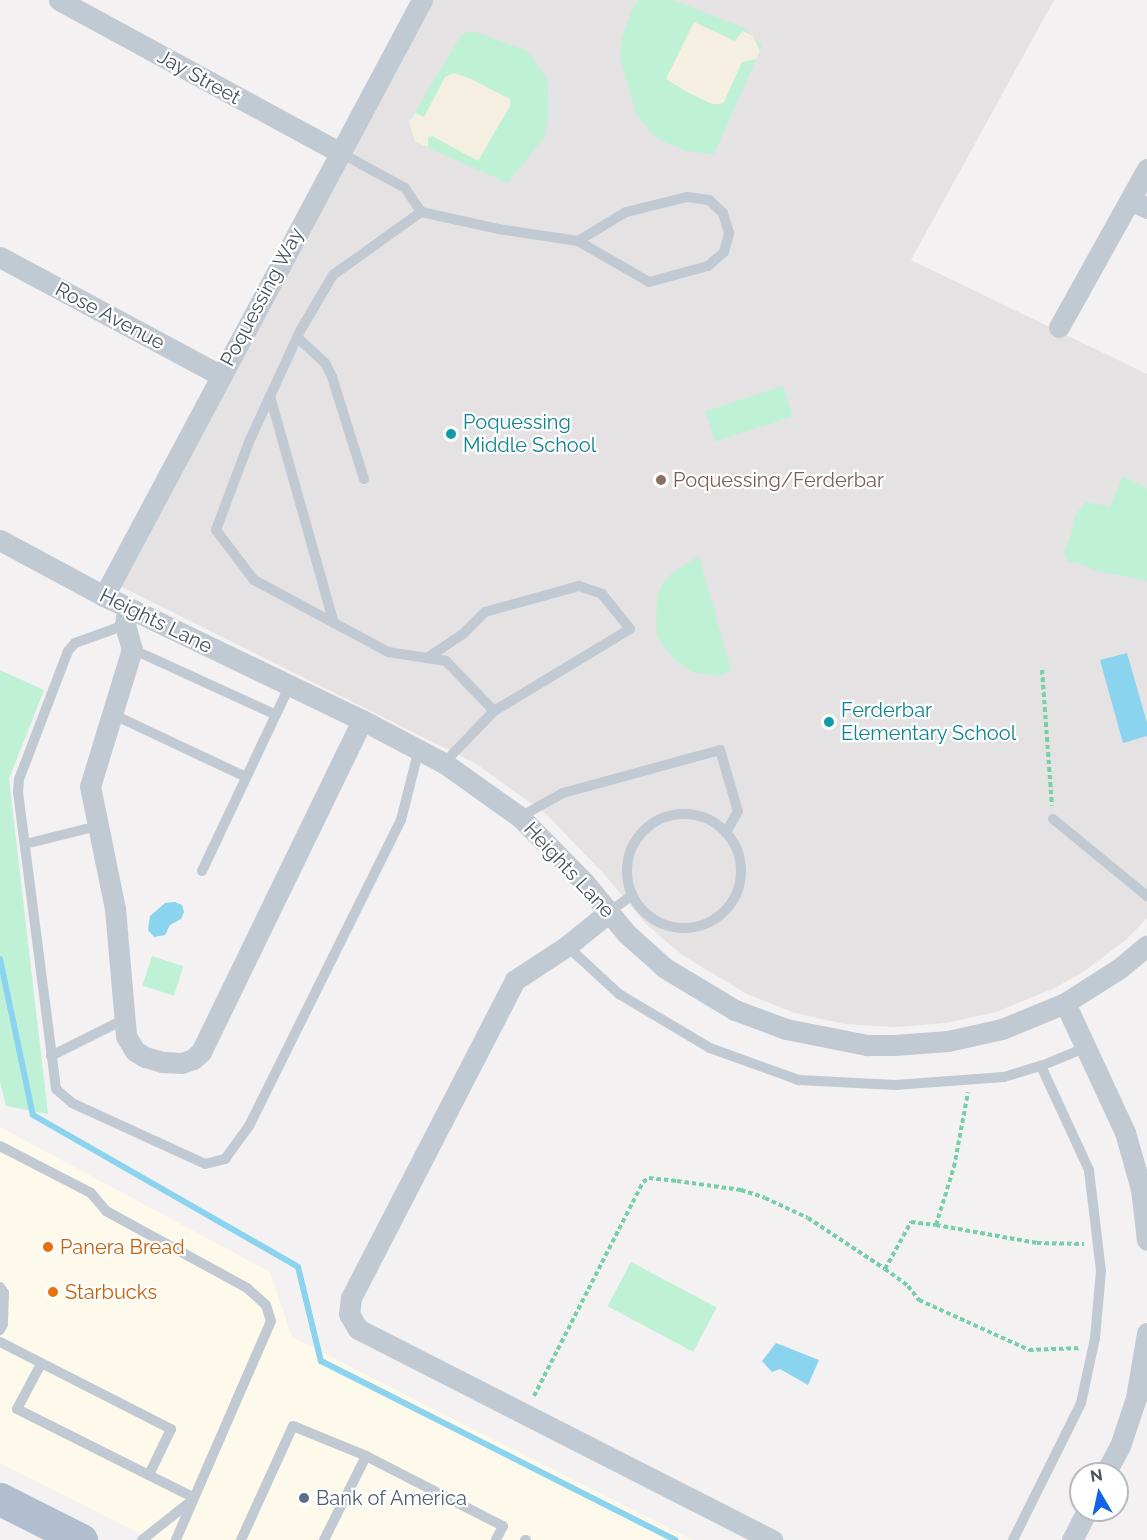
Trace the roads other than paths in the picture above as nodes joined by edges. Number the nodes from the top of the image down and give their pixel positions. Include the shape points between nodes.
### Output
1 (59, 0) edge
2 (422, 0) edge
3 (339, 153) junction
4 (1147, 169) edge
5 (1138, 204) edge
6 (421, 212) junction
7 (578, 240) junction
8 (0, 257) edge
9 (1059, 327) dead end
10 (297, 337) junction
11 (220, 375) junction
12 (270, 396) junction
13 (364, 479) dead end
14 (0, 540) edge
15 (104, 596) junction
16 (126, 616) junction
17 (334, 623) junction
18 (132, 649) junction
19 (427, 658) junction
20 (290, 685) junction
21 (494, 711) junction
22 (112, 714) junction
23 (276, 714) junction
24 (362, 720) junction
25 (420, 749) junction
26 (444, 763) junction
27 (246, 777) junction
28 (520, 817) junction
29 (1053, 819) road end
30 (98, 826) junction
31 (726, 833) junction
32 (26, 844) junction
33 (202, 871) dead end
34 (632, 895) junction
35 (1147, 896) edge
36 (609, 912) junction
37 (1147, 945) edge
38 (567, 946) junction
39 (1065, 1004) junction
40 (123, 1020) junction
41 (1087, 1047) junction
42 (51, 1056) junction
43 (1041, 1066) junction
44 (0, 1146) edge
45 (1147, 1240) edge
46 (0, 1287) edge
47 (0, 1330) edge
48 (1147, 1333) edge
49 (0, 1342) edge
50 (41, 1364) junction
51 (366, 1456) junction
52 (1111, 1462) edge
53 (149, 1475) junction
54 (0, 1499) edge
55 (191, 1499) junction
56 (1081, 1522) edge
57 (81, 1540) edge
58 (142, 1540) edge
59 (176, 1540) edge
60 (241, 1540) edge
61 (324, 1540) edge
62 (496, 1540) edge
63 (772, 1540) edge
64 (1013, 1540) edge
65 (1072, 1540) edge

1 - 3 street, Jay Street
2 - 3 street, Poquessing Way
3 - 6 lane via 405,188
3 - 11 street, Poquessing Way
4 - 5 street
5 - 9 street
6 - 7 lane via 498,229
6 - 10 lane via 333,275
7 - 7 lane via 649,282 708,266 724,252 729,233 723,213 709,200 687,196 626,212
8 - 11 street, Rose Avenue
10 - 12 lane
10 - 13 lane via 325,363 332,377
11 - 15 street, Poquessing Way
12 - 17 lane
12 - 17 lane via 216,530 254,580
14 - 15 street, Heights Lane
15 - 16 street, Heights Lane
16 - 18 street
16 - 20 street, Heights Lane
16 - 32 lane via 75,643 68,651 19,779
17 - 19 lane via 388,652
18 - 22 street
18 - 23 lane
19 - 21 lane via 446,662
19 - 21 lane via 463,634 485,612 579,586 602,594 630,629
20 - 23 lane
20 - 24 street, Heights Lane
21 - 26 lane
22 - 27 lane
22 - 30 street via 90,786
23 - 27 lane
24 - 25 street, Heights Lane
24 - 40 street via 201,1052 182,1063 146,1057 135,1051
25 - 26 street, Heights Lane
25 - 42 lane via 401,820 249,1126 225,1159 205,1164 72,1103 56,1089
26 - 28 street, Heights Lane
27 - 33 lane
28 - 31 lane via 563,793 720,750 738,811
28 - 36 street, Heights Lane
29 - 35 lane
30 - 32 lane
30 - 40 street via 115,909
31 - 34 lane via 694,815 658,820 632,848 627,867
31 - 34 lane via 741,866 740,884 720,915 687,928 667,926 650,918
32 - 42 lane
34 - 36 lane
36 - 38 street
36 - 39 street, Heights Lane via 626,933 688,983 735,1010 812,1036 876,1045 948,1041 1002,1029
37 - 39 street, Heights Lane
38 - 43 lane via 619,994 710,1048 799,1080 895,1085 1004,1077
38 - 63 street via 515,980 351,1298 349,1314 358,1329
39 - 41 street
40 - 42 lane
41 - 43 lane
41 - 45 street via 1125,1132 1141,1189
43 - 64 lane via 1089,1170 1101,1271 1093,1347 1081,1403
44 - 55 lane via 91,1193 106,1211 247,1288 266,1305 271,1321
46 - 47 lane via 4,1293
48 - 52 street via 1136,1398
49 - 50 lane
50 - 53 lane via 171,1429
50 - 53 lane via 17,1409
51 - 60 lane via 293,1426
51 - 61 lane
51 - 62 lane via 503,1526
53 - 55 lane
54 - 57 main road
55 - 58 lane
55 - 59 lane
56 - 65 street

